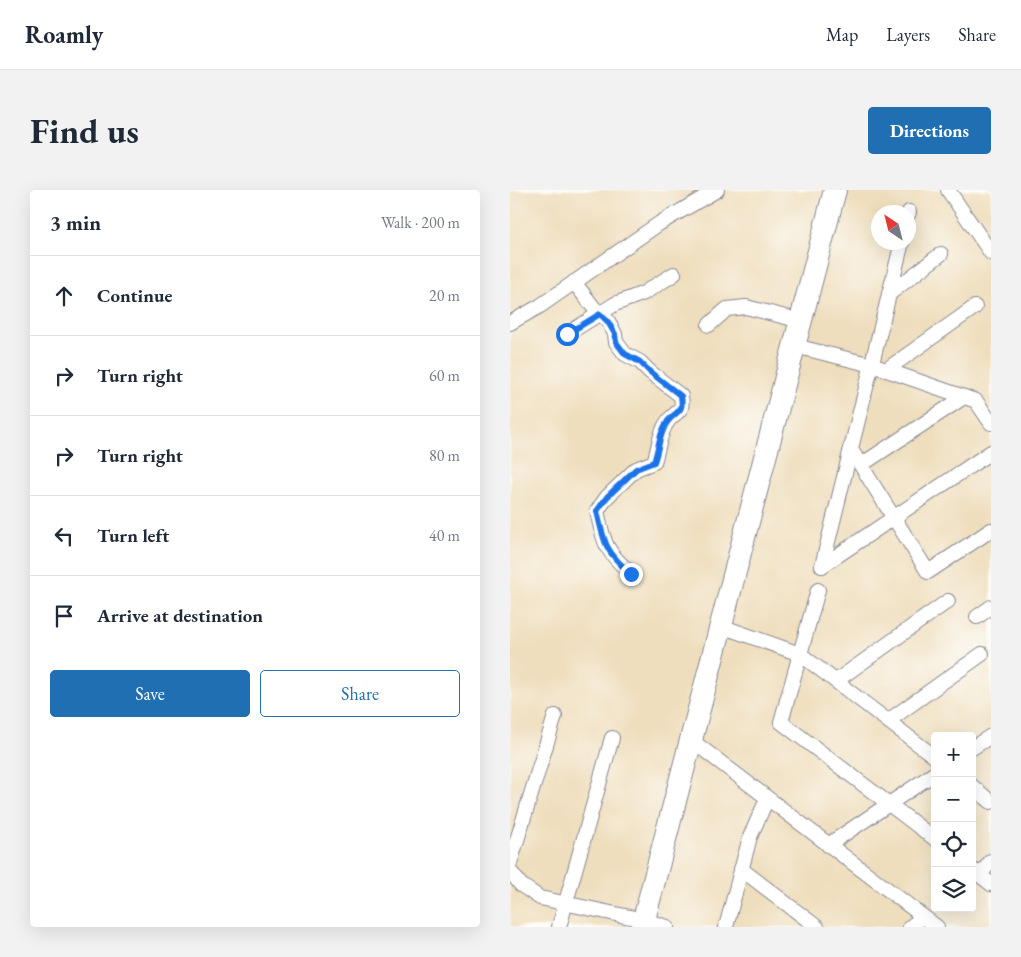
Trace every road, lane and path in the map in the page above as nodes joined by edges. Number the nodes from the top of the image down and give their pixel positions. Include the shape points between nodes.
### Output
1 (717, 190) edge
2 (836, 190) edge
3 (948, 190) edge
4 (900, 250) edge
5 (991, 253) edge
6 (941, 254) dead end
7 (674, 274) dead end
8 (574, 282) junction
9 (889, 294) junction
10 (975, 307) dead end
11 (600, 314) junction
12 (801, 321) junction
13 (510, 323) edge
14 (708, 325) dead end
15 (567, 334) dead end
16 (795, 346) junction
17 (872, 365) junction
18 (886, 370) junction
19 (964, 397) junction
20 (991, 423) edge
21 (850, 448) junction
22 (991, 452) edge
23 (861, 465) junction
24 (893, 518) junction
25 (991, 530) edge
26 (631, 574) dead end
27 (818, 590) dead end
28 (948, 601) dead end
29 (991, 607) edge
30 (977, 616) dead end
31 (721, 626) junction
32 (800, 654) junction
33 (982, 654) dead end
34 (836, 681) junction
35 (556, 716) dead end
36 (888, 721) junction
37 (991, 736) edge
38 (612, 738) dead end
39 (691, 740) junction
40 (976, 745) edge
41 (931, 753) edge
42 (931, 776) edge
43 (976, 789) edge
44 (767, 799) junction
45 (991, 802) edge
46 (890, 804) junction
47 (931, 836) edge
48 (828, 845) junction
49 (991, 862) edge
50 (510, 863) edge
51 (741, 869) junction
52 (510, 871) edge
53 (981, 876) edge
54 (565, 904) junction
55 (923, 917) junction
56 (643, 924) edge
57 (559, 927) edge
58 (667, 927) edge
59 (726, 927) edge
60 (817, 927) edge
61 (910, 927) edge
62 (937, 927) edge

1 - 8 street via 660,223
2 - 12 main road
3 - 5 street
4 - 9 street
6 - 9 street
7 - 11 street
8 - 11 street
8 - 13 street
9 - 17 street
10 - 18 street
11 - 15 street
11 - 26 street via 608,322 625,354 640,362 681,396 682,404 661,433 654,462 636,469 597,511 604,542 615,560
12 - 14 street via 746,307 727,309
12 - 16 main road
16 - 17 street
16 - 31 main road
17 - 18 street
17 - 21 street
18 - 19 street
19 - 20 street via 976,401
19 - 23 street
21 - 23 street
21 - 24 street via 822,566
22 - 24 street
23 - 24 street
24 - 25 street via 928,572
27 - 32 street
28 - 34 street
29 - 30 street
31 - 32 street
31 - 39 main road
32 - 34 street
32 - 46 street via 781,722
33 - 36 street
34 - 36 street
35 - 50 street
36 - 41 street
37 - 40 street
38 - 54 street
39 - 44 street
39 - 56 main road
42 - 46 street
43 - 45 street
44 - 48 street
44 - 51 street
46 - 47 street
46 - 48 street
48 - 55 street
49 - 53 street
51 - 59 street
51 - 60 street
52 - 54 street via 540,898
54 - 56 street
54 - 57 street
55 - 61 street
55 - 62 street
56 - 58 street

